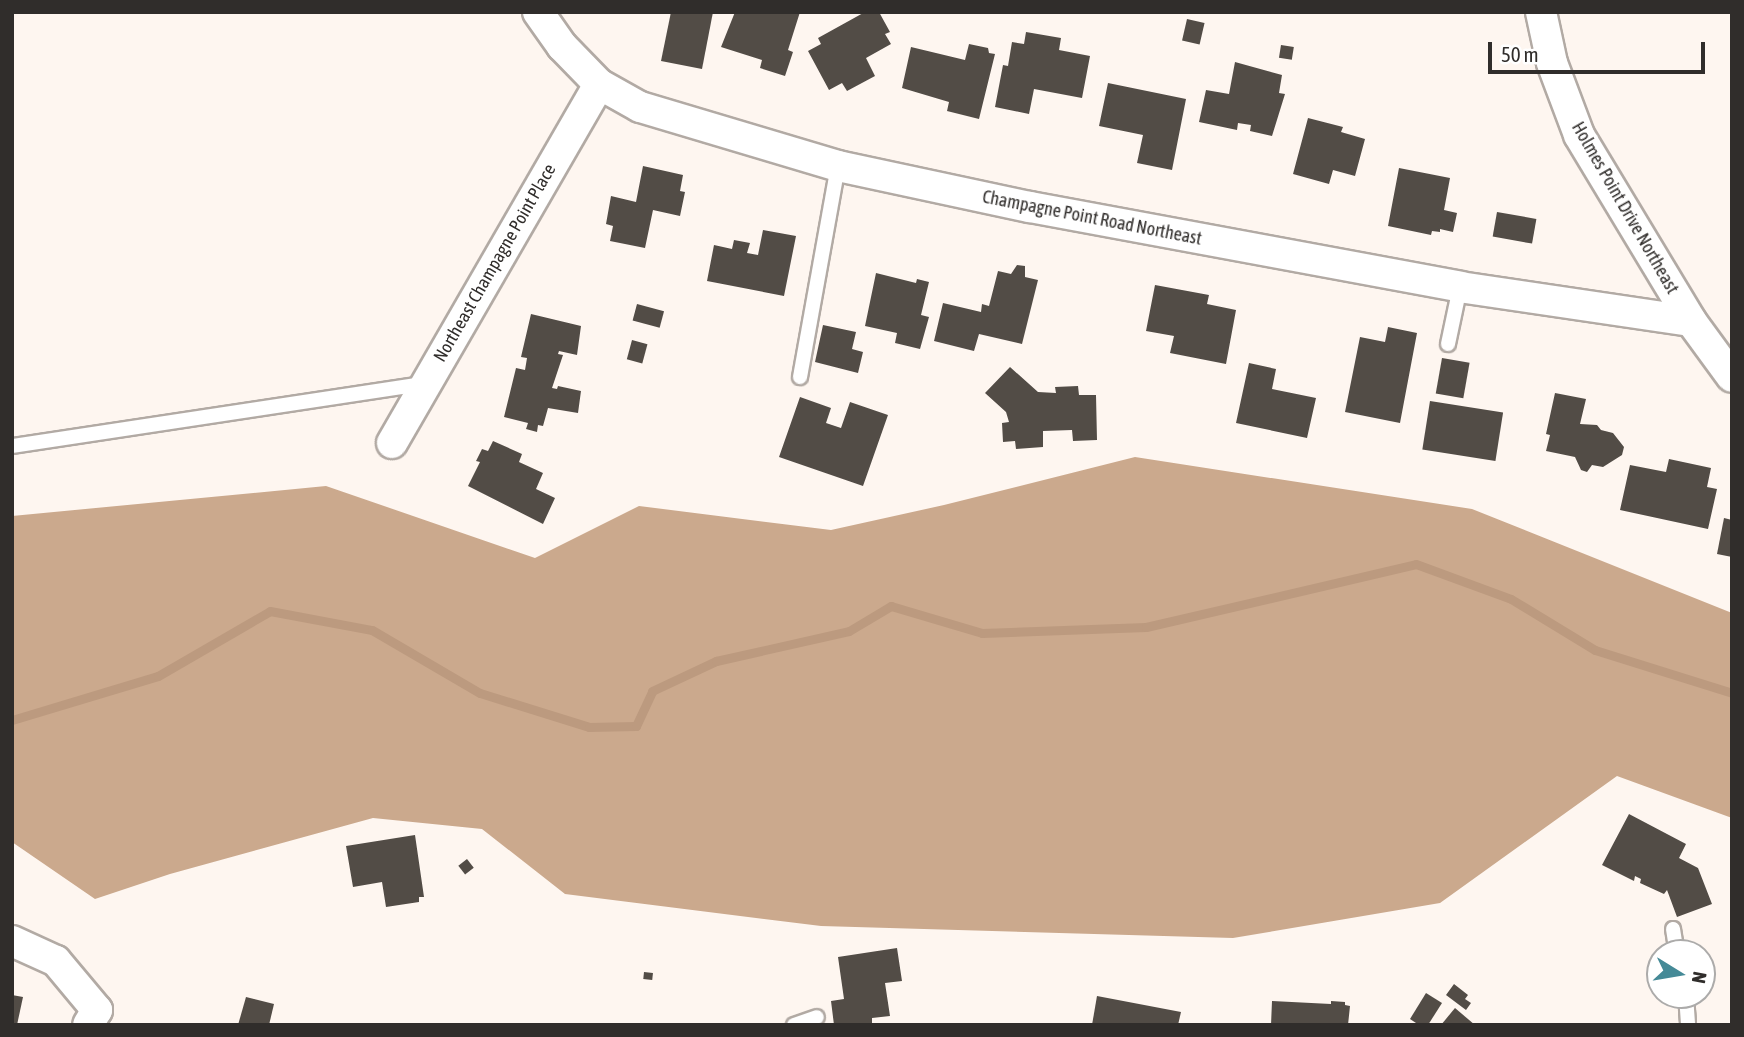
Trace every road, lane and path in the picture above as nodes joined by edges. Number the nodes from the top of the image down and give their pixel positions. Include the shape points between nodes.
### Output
1 (538, 12) edge
2 (1541, 12) edge
3 (600, 84) junction
4 (838, 166) junction
5 (1460, 287) junction
6 (1690, 321) junction
7 (1448, 344) dead end
8 (800, 377) dead end
9 (1732, 377) edge
10 (425, 384) junction
11 (392, 443) dead end
12 (12, 446) edge
13 (1673, 929) dead end
14 (1675, 939) edge
15 (12, 941) edge
16 (817, 1017) dead end
17 (93, 1018) edge
18 (794, 1025) edge

1 - 3 street, Champagne Point Road Northeast via 562,46
2 - 6 street, Holmes Point Drive Northeast via 1552,63 1579,135
3 - 4 street, Champagne Point Road Northeast via 640,107
3 - 10 street, Northeast Champagne Point Place
4 - 5 street, Champagne Point Road Northeast via 1030,207
4 - 8 lane
5 - 6 street, Champagne Point Road Northeast
5 - 7 lane
6 - 9 street, Holmes Point Drive Northeast
10 - 11 street, Northeast Champagne Point Place
10 - 12 lane
13 - 14 lane
15 - 17 street via 56,961
16 - 18 lane

